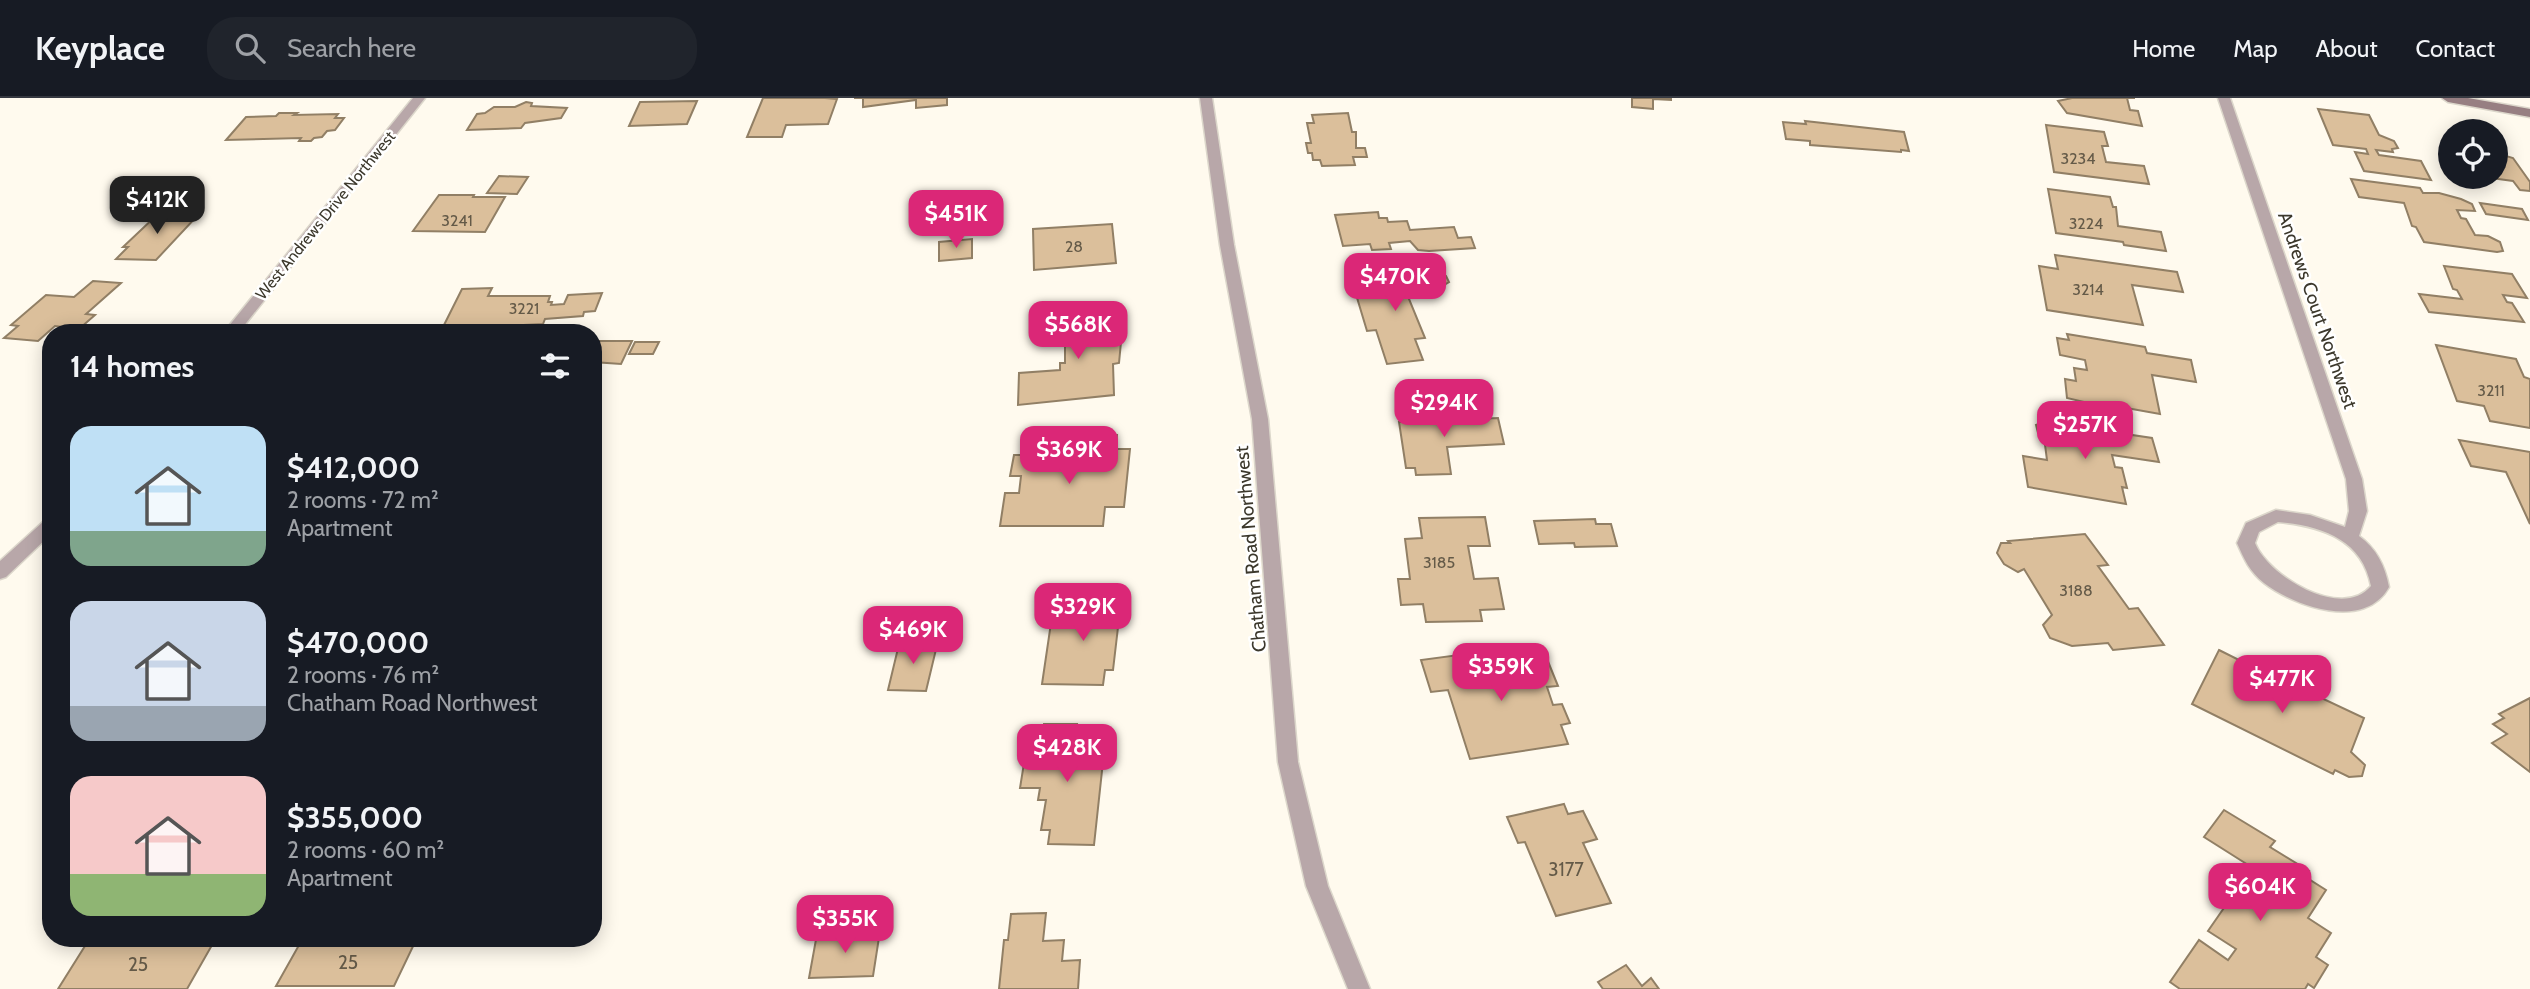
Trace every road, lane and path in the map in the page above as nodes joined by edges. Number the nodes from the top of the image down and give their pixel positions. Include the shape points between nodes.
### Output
1 (419, 98) edge
2 (1206, 98) edge
3 (2224, 98) edge
4 (2448, 98) edge
5 (2530, 113) edge
6 (237, 324) edge
7 (42, 532) edge
8 (2350, 538) junction
9 (0, 572) edge
10 (1359, 989) edge

1 - 6 street, West Andrews Drive Northwest
2 - 10 street, Chatham Road Northwest via 1227,246 1260,419 1288,762 1317,886
3 - 8 street, Andrews Court Northwest via 2354,479 2358,511
4 - 5 main road
7 - 9 street
8 - 8 street via 2300,517 2276,516 2257,521 2247,532 2246,547 2255,564 2298,595 2350,605 2370,599 2380,587 2379,572 2369,554

